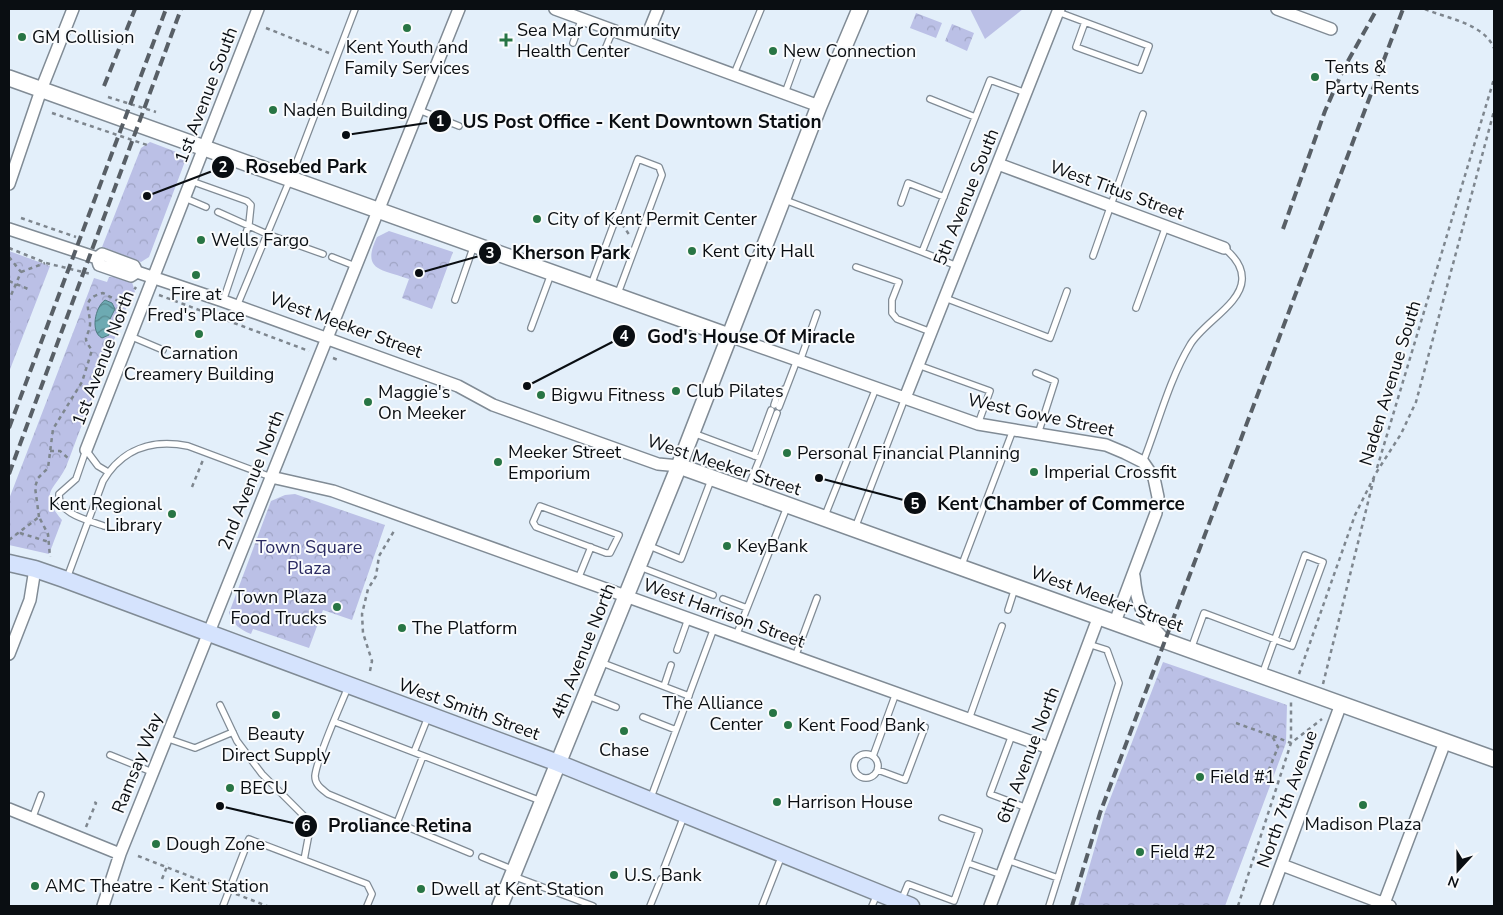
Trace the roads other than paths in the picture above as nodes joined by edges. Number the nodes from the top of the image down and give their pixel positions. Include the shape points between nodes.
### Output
1 (73, 9) edge
2 (258, 9) edge
3 (355, 9) edge
4 (459, 9) edge
5 (556, 9) edge
6 (658, 9) edge
7 (761, 9) edge
8 (860, 9) edge
9 (1277, 9) edge
10 (1059, 10) edge
11 (582, 18) junction
12 (1085, 22) junction
13 (1332, 29) dead end
14 (612, 30) junction
15 (645, 41) junction
16 (573, 43) dead end
17 (800, 52) dead end
18 (603, 54) dead end
19 (734, 74) junction
20 (9, 78) edge
21 (41, 90) junction
22 (785, 93) junction
23 (1026, 93) junction
24 (930, 98) dead end
25 (819, 106) junction
26 (419, 110) junction
27 (1143, 114) dead end
28 (976, 117) junction
29 (460, 126) dead end
30 (205, 147) junction
31 (998, 164) junction
32 (291, 178) junction
33 (191, 181) junction
34 (9, 184) edge
35 (944, 197) junction
36 (184, 198) junction
37 (782, 200) junction
38 (900, 203) dead end
39 (1110, 206) junction
40 (206, 207) dead end
41 (378, 209) junction
42 (218, 212) dead end
43 (249, 224) junction
44 (1166, 226) junction
45 (9, 229) edge
46 (267, 234) junction
47 (475, 244) junction
48 (1224, 248) joint
49 (922, 252) junction
50 (323, 254) dead end
51 (1093, 256) dead end
52 (332, 257) dead end
53 (355, 266) junction
54 (958, 266) junction
55 (856, 267) dead end
56 (552, 272) junction
57 (152, 278) junction
58 (590, 286) junction
59 (1067, 291) dead end
60 (617, 296) junction
61 (945, 298) junction
62 (455, 300) dead end
63 (223, 301) junction
64 (237, 306) junction
65 (1136, 308) dead end
66 (817, 313) dead end
67 (532, 328) dead end
68 (932, 332) junction
69 (130, 336) junction
70 (729, 336) junction
71 (326, 338) junction
72 (163, 350) dead end
73 (798, 360) junction
74 (918, 365) junction
75 (1036, 373) dead end
76 (876, 388) junction
77 (905, 398) junction
78 (978, 424) junction
79 (1013, 430) junction
80 (692, 433) junction
81 (1038, 434) junction
82 (86, 450) junction
83 (757, 457) junction
84 (1143, 462) junction
85 (679, 466) junction
86 (108, 472) junction
87 (272, 477) junction
88 (712, 478) junction
89 (747, 490) junction
90 (788, 505) junction
91 (824, 518) junction
92 (89, 520) junction
93 (104, 526) dead end
94 (855, 528) junction
95 (646, 545) junction
96 (590, 547) junction
97 (9, 563) edge
98 (638, 566) junction
99 (961, 566) junction
100 (35, 569) junction
101 (1134, 572) junction
102 (578, 579) junction
103 (66, 580) junction
104 (1016, 586) junction
105 (713, 595) dead end
106 (625, 596) junction
107 (817, 598) dead end
108 (723, 599) dead end
109 (747, 608) junction
110 (1008, 610) dead end
111 (1099, 616) junction
112 (688, 619) junction
113 (1115, 622) junction
114 (1002, 626) dead end
115 (714, 628) junction
116 (208, 634) junction
117 (736, 636) junction
118 (1164, 640) junction
119 (1275, 640) junction
120 (1088, 644) junction
121 (677, 650) dead end
122 (1191, 650) junction
123 (9, 654) edge
124 (795, 657) junction
125 (598, 661) junction
126 (672, 665) dead end
127 (1262, 676) junction
128 (348, 685) junction
129 (664, 686) junction
130 (896, 693) junction
131 (585, 694) junction
132 (689, 696) junction
133 (1341, 704) junction
134 (220, 705) dead end
135 (616, 707) dead end
136 (429, 715) junction
137 (643, 717) dead end
138 (969, 719) junction
139 (335, 722) junction
140 (925, 726) dead end
141 (676, 730) junction
142 (233, 732) junction
143 (1012, 735) junction
144 (166, 738) junction
145 (1445, 742) junction
146 (1049, 748) junction
147 (414, 752) junction
148 (110, 755) dead end
149 (423, 756) junction
150 (873, 756) junction
151 (1494, 759) edge
152 (558, 763) junction
153 (878, 770) junction
154 (152, 772) junction
155 (41, 795) dead end
156 (650, 800) junction
157 (541, 801) junction
158 (1027, 808) junction
159 (9, 809) edge
160 (685, 813) junction
161 (32, 818) junction
162 (942, 818) dead end
163 (397, 823) junction
164 (470, 853) dead end
165 (783, 853) junction
166 (120, 854) junction
167 (482, 857) dead end
168 (304, 860) junction
169 (1007, 860) junction
170 (968, 862) junction
171 (1282, 866) junction
172 (664, 868) dead end
173 (513, 873) junction
174 (1002, 875) junction
175 (660, 878) dead end
176 (1058, 878) junction
177 (875, 899) edge
178 (906, 904) edge
179 (103, 906) edge
180 (223, 906) edge
181 (367, 906) edge
182 (500, 906) edge
183 (593, 906) edge
184 (650, 906) edge
185 (762, 906) edge
186 (990, 906) edge
187 (1049, 906) edge
188 (1266, 906) edge
189 (1386, 906) edge

1 - 21 street
2 - 30 street, 1st Avenue South
3 - 32 lane
4 - 26 street, 2nd Avenue North
5 - 11 street
6 - 15 street
7 - 19 lane
8 - 25 street, 4th Avenue North
9 - 13 street
10 - 12 lane
10 - 23 street, 5th Avenue South
11 - 14 street
11 - 16 lane
12 - 12 lane via 1149,46 1140,70 1076,47
14 - 15 street
14 - 18 lane
15 - 19 street
17 - 22 lane
19 - 22 street
20 - 21 street, West Gowe Street
21 - 30 street, West Gowe Street
21 - 34 street
22 - 25 street
23 - 28 lane via 990,80
23 - 31 street, 5th Avenue South
24 - 28 lane
25 - 37 street, 4th Avenue North
26 - 29 lane
26 - 41 street, 2nd Avenue North
27 - 39 lane
28 - 35 lane
30 - 32 street, West Gowe Street
30 - 33 street, 1st Avenue South
31 - 39 street, West Titus Street
31 - 54 street, 5th Avenue South
32 - 41 street, West Gowe Street
32 - 46 lane
33 - 36 street, 1st Avenue South
33 - 43 lane via 247,201 251,205
35 - 38 lane via 908,184
35 - 49 lane
36 - 40 lane
36 - 57 street, 1st Avenue South
37 - 49 lane
37 - 70 street, 4th Avenue North
39 - 44 street, West Titus Street
39 - 51 lane
41 - 47 street, West Gowe Street
41 - 53 street, 2nd Avenue North
42 - 43 lane
43 - 46 lane
43 - 63 lane
44 - 48 street, West Titus Street
44 - 65 lane
45 - 57 street, West Meeker Street via 94,257 102,254 134,266 137,272
46 - 50 lane
46 - 64 lane
47 - 56 street, West Gowe Street
47 - 62 lane
48 - 84 lane via 1240,266 1242,280 1228,306 1190,344
49 - 54 lane
52 - 53 lane
53 - 71 street, 2nd Avenue North
54 - 61 street, 5th Avenue South
55 - 68 lane via 899,282 892,300 892,313 897,319
56 - 58 street, West Gowe Street
56 - 67 lane
57 - 63 street, West Meeker Street
57 - 69 street, 1st Avenue North
58 - 60 street, West Gowe Street
58 - 60 lane via 638,159 659,167 662,175
59 - 61 lane via 1050,338
60 - 70 street, West Gowe Street
61 - 68 street, 5th Avenue South
63 - 64 street, West Meeker Street
64 - 71 street, West Meeker Street
66 - 73 lane
68 - 74 street, 5th Avenue South
69 - 72 lane
69 - 82 street, 1st Avenue North
70 - 73 street, West Gowe Street
70 - 80 street, 4th Avenue North
71 - 85 street, West Meeker Street via 458,386 493,405 658,464
71 - 87 street, 2nd Avenue North
73 - 76 street, West Gowe Street
73 - 83 lane
74 - 77 street, 5th Avenue South
74 - 78 lane via 990,392
75 - 81 lane via 1055,381
76 - 77 street, West Gowe Street
76 - 91 lane
77 - 78 street, West Gowe Street
77 - 94 lane
78 - 79 street, West Gowe Street
79 - 81 street, West Gowe Street
79 - 99 lane
80 - 83 lane
80 - 85 street, 4th Avenue North
81 - 84 street, West Gowe Street via 1106,446
82 - 86 lane via 98,466
82 - 92 lane via 76,479 62,489 59,499 66,510
83 - 89 lane
84 - 101 street via 1154,478 1158,497 1156,514
85 - 88 street, West Meeker Street
85 - 95 street, 4th Avenue North
86 - 87 lane via 122,457 145,446 173,443
86 - 92 lane
87 - 102 street, West Harrison Street via 333,491
87 - 116 street, 2nd Avenue North
88 - 89 street, West Meeker Street
88 - 95 lane via 681,558
89 - 90 street, West Meeker Street
90 - 91 street, West Meeker Street
90 - 109 lane
91 - 94 street, West Meeker Street
92 - 93 lane
92 - 103 lane
94 - 99 street, West Meeker Street
95 - 98 street, 4th Avenue North
96 - 96 lane via 610,553 619,535 540,506 533,522 536,527
96 - 102 lane
97 - 100 main road, West Smith Street
98 - 105 lane
98 - 106 street, 4th Avenue North
99 - 104 street, West Meeker Street
100 - 103 main road, West Smith Street
100 - 123 street via 30,600
101 - 113 street
101 - 118 street via 1136,599 1142,613
102 - 106 street, West Harrison Street
103 - 116 main road, West Smith Street
104 - 110 lane
104 - 111 street, West Meeker Street
106 - 112 street, West Harrison Street
106 - 125 street, 4th Avenue North
107 - 124 lane
108 - 109 lane
109 - 117 lane
111 - 113 street, West Meeker Street
111 - 120 street, 6th Avenue North
112 - 115 street, West Harrison Street
112 - 121 lane
113 - 118 street, West Meeker Street
114 - 138 lane
115 - 117 street, West Harrison Street
115 - 132 lane
116 - 128 main road, West Smith Street
116 - 144 street, Ramsay Way
117 - 124 street, West Harrison Street
118 - 122 street, West Meeker Street
119 - 119 lane via 1305,555 1323,562 1292,646
119 - 122 lane via 1204,613
119 - 127 lane
120 - 146 street, 6th Avenue North
120 - 176 lane via 1107,650 1118,683
122 - 127 street, West Meeker Street
124 - 130 street, West Harrison Street
125 - 129 lane
125 - 131 street, 4th Avenue North
126 - 129 lane
127 - 133 street, West Meeker Street
128 - 136 main road, West Smith Street
128 - 139 lane
129 - 132 lane
130 - 138 street, West Harrison Street
130 - 150 lane
131 - 135 lane
131 - 152 street, 4th Avenue North
132 - 141 lane
133 - 145 street, West Meeker Street
133 - 171 street, North 7th Avenue
134 - 142 lane
136 - 147 lane
136 - 152 main road, West Smith Street
137 - 141 lane
138 - 143 street, West Harrison Street
139 - 147 lane
139 - 163 lane via 315,777 318,786 328,794
140 - 153 lane via 905,780
141 - 156 lane
142 - 144 lane via 195,748
142 - 168 lane via 262,774 311,823
143 - 146 street, West Harrison Street
143 - 158 lane via 990,794
144 - 154 street, Ramsay Way
145 - 151 street, West Meeker Street
145 - 189 street
146 - 158 street, 6th Avenue North
147 - 149 lane
148 - 154 lane
149 - 157 lane
149 - 163 lane
150 - 153 lane via 878,762
150 - 153 lane via 858,757 855,768 866,778
152 - 156 main road, West Smith Street
152 - 157 street, 4th Avenue North
154 - 166 street, Ramsay Way
155 - 161 lane
156 - 160 main road, West Smith Street
157 - 173 street, 4th Avenue North
158 - 169 street, 6th Avenue North
159 - 161 street
160 - 165 main road, West Smith Street
160 - 172 lane
161 - 166 street
162 - 170 lane via 979,831
163 - 164 lane
165 - 177 main road, West Smith Street
165 - 185 lane
166 - 179 street, Ramsay Way
167 - 173 lane
168 - 180 lane via 249,839
168 - 181 lane via 367,884 372,894
169 - 174 street, 6th Avenue North
169 - 176 lane
170 - 174 lane
170 - 178 lane via 954,901 907,884
171 - 188 street, North 7th Avenue
171 - 189 street
173 - 182 street, 4th Avenue North
173 - 183 lane
174 - 186 street, 6th Avenue North
175 - 184 lane
176 - 187 lane
177 - 178 main road, West Smith Street

